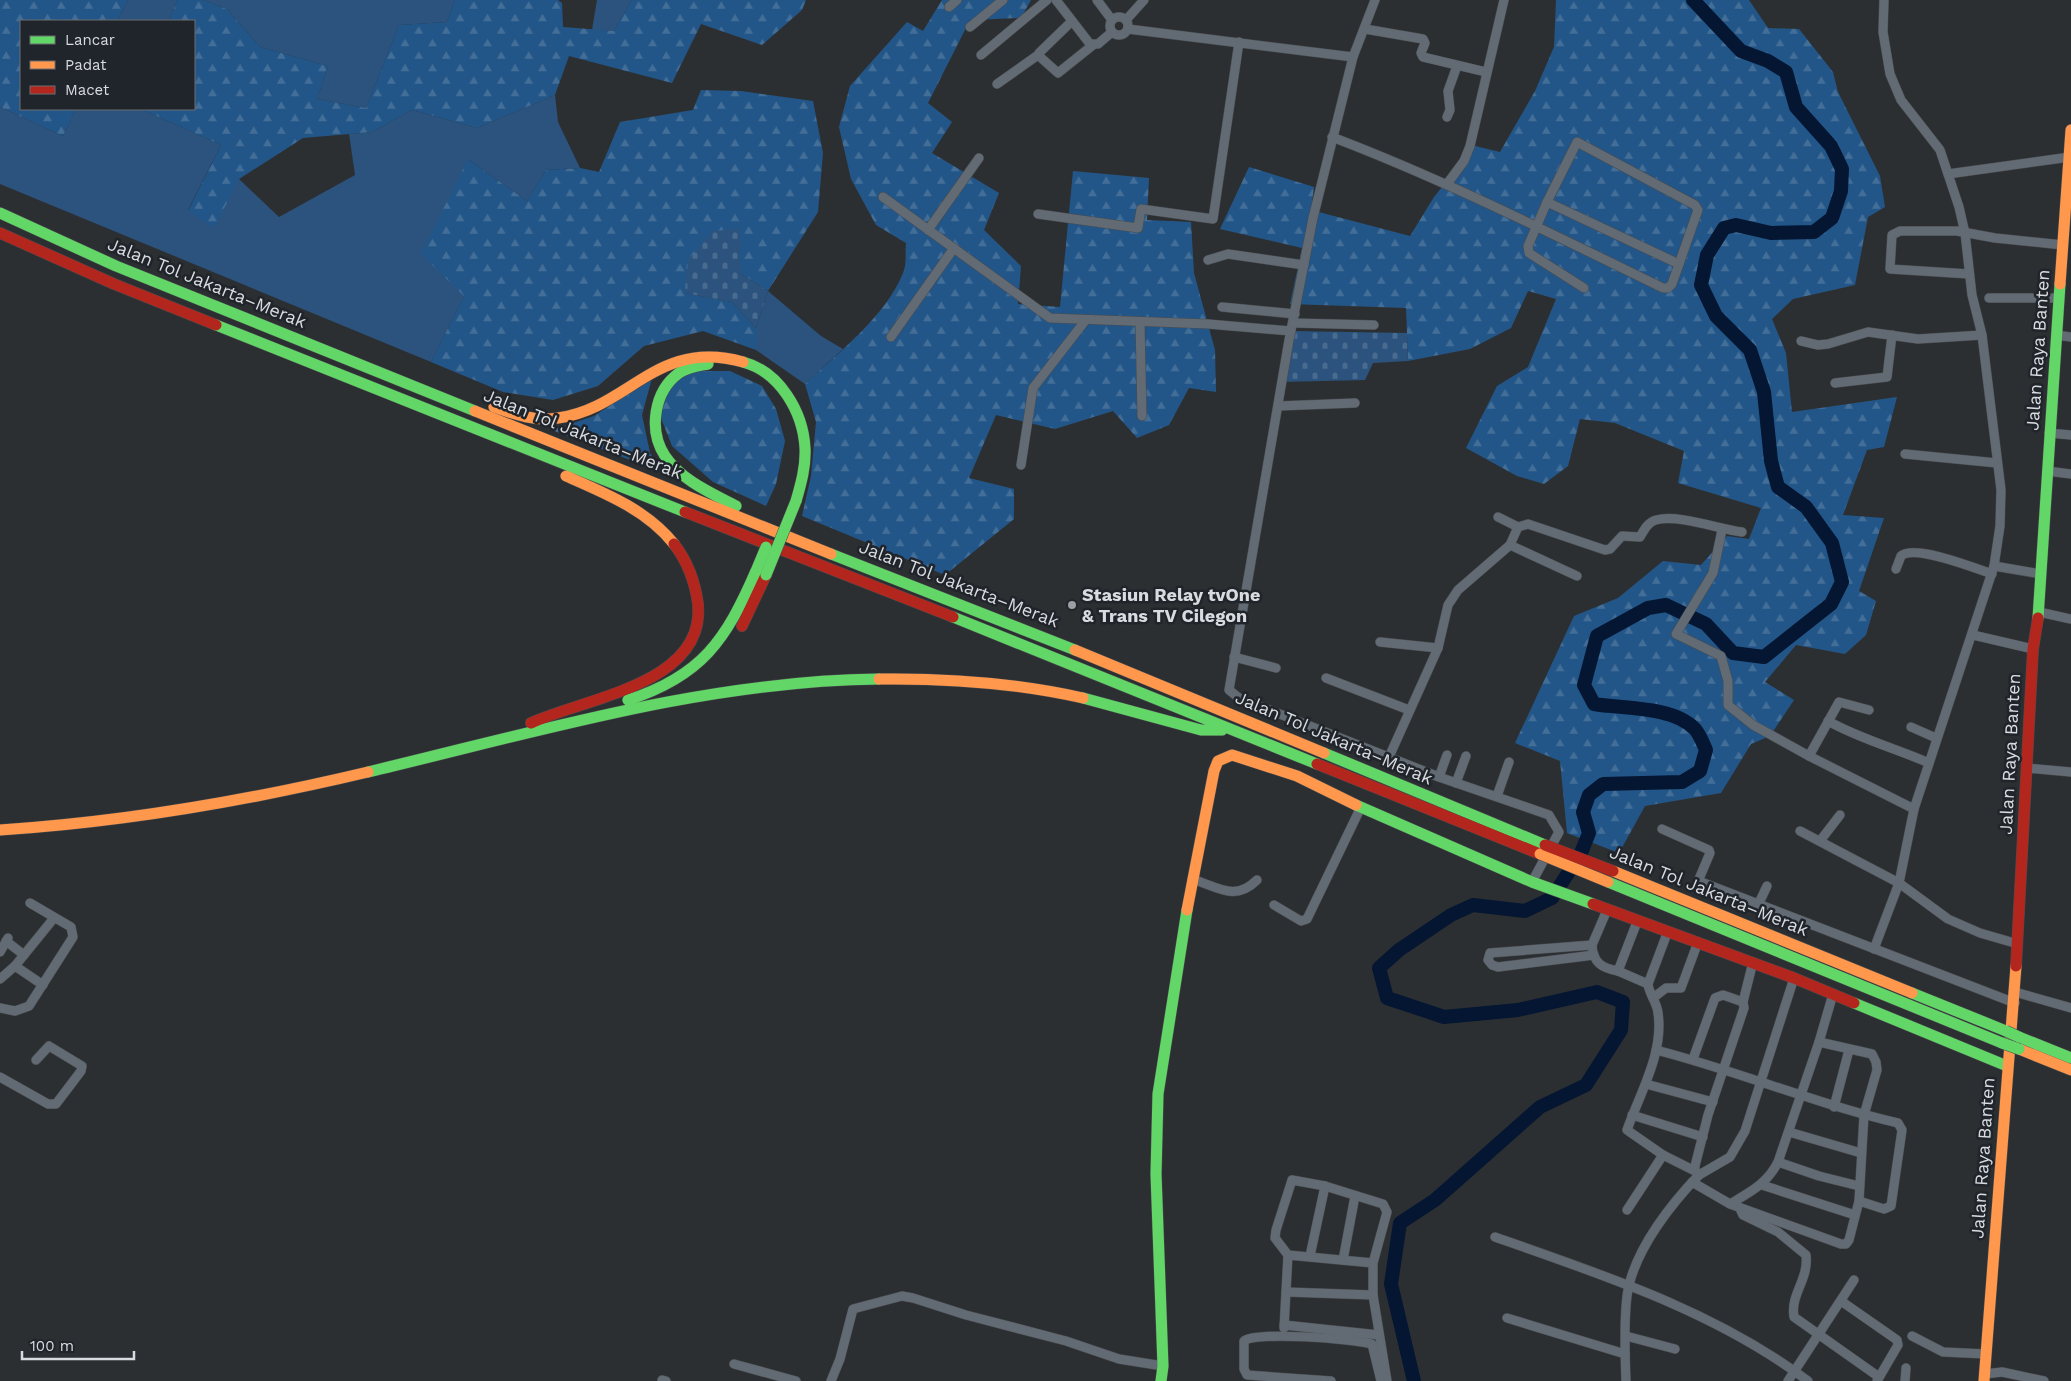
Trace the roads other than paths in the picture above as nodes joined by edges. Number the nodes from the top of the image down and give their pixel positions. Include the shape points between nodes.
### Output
1 (957, 0) edge
2 (1003, 0) edge
3 (1047, 0) edge
4 (1056, 0) edge
5 (1096, 0) edge
6 (1144, 0) edge
7 (1375, 0) edge
8 (1504, 0) edge
9 (1884, 0) edge
10 (949, 7) dead end
11 (1112, 20) junction
12 (1072, 21) junction
13 (1127, 24) junction
14 (970, 27) dead end
15 (1365, 29) junction
16 (1112, 32) junction
17 (1238, 42) junction
18 (1093, 46) junction
19 (1038, 54) junction
20 (981, 55) dead end
21 (1354, 57) junction
22 (1457, 66) junction
23 (1486, 72) junction
24 (997, 84) dead end
25 (1447, 117) dead end
26 (2071, 130) edge
27 (1332, 137) junction
28 (2070, 154) edge
29 (979, 158) dead end
30 (1948, 174) junction
31 (1447, 184) junction
32 (883, 197) dead end
33 (1548, 202) junction
34 (0, 213) edge
35 (1038, 214) dead end
36 (1536, 227) junction
37 (928, 230) junction
38 (0, 233) edge
39 (1965, 233) junction
40 (2063, 245) junction
41 (954, 248) junction
42 (1208, 260) dead end
43 (1678, 264) junction
44 (1304, 265) junction
45 (1969, 274) junction
46 (1584, 288) dead end
47 (1989, 298) dead end
48 (2059, 298) junction
49 (1222, 307) dead end
50 (1085, 321) junction
51 (1140, 322) junction
52 (1293, 323) junction
53 (1374, 325) dead end
54 (1892, 335) junction
55 (1982, 335) junction
56 (2056, 335) junction
57 (2071, 336) edge
58 (891, 337) dead end
59 (1801, 341) dead end
60 (1835, 383) dead end
61 (415, 385) junction
62 (1355, 403) dead end
63 (1278, 406) junction
64 (1142, 416) dead end
65 (2049, 433) junction
66 (2071, 435) edge
67 (496, 438) junction
68 (1905, 454) dead end
69 (1997, 463) junction
70 (1021, 465) dead end
71 (2047, 472) junction
72 (2071, 474) edge
73 (791, 499) junction
74 (1498, 517) dead end
75 (1518, 528) junction
76 (1722, 530) junction
77 (1742, 532) dead end
78 (801, 542) junction
79 (1510, 545) junction
80 (1896, 569) dead end
81 (1993, 570) junction
82 (761, 573) junction
83 (2041, 574) junction
84 (1577, 576) dead end
85 (2039, 612) junction
86 (2071, 619) edge
87 (1973, 635) junction
88 (1380, 642) dead end
89 (1438, 648) junction
90 (2034, 649) junction
91 (1234, 657) junction
92 (1276, 668) dead end
93 (1326, 678) dead end
94 (656, 703) junction
95 (1410, 710) junction
96 (1869, 710) dead end
97 (1828, 721) junction
98 (531, 724) junction
99 (1226, 728) junction
100 (1911, 728) dead end
101 (1936, 738) junction
102 (1447, 756) dead end
103 (1466, 756) dead end
104 (1809, 756) junction
105 (1390, 757) junction
106 (1509, 762) dead end
107 (1929, 763) junction
108 (2027, 768) junction
109 (2071, 772) edge
110 (1439, 777) junction
111 (1456, 783) junction
112 (1497, 796) junction
113 (1361, 807) junction
114 (1914, 808) junction
115 (1840, 815) dead end
116 (0, 822) edge
117 (1662, 828) dead end
118 (0, 830) edge
119 (1800, 831) dead end
120 (1820, 841) junction
121 (1542, 849) junction
122 (1611, 877) junction
123 (1192, 879) junction
124 (1257, 880) dead end
125 (1536, 883) junction
126 (1899, 883) junction
127 (1767, 886) dead end
128 (1758, 903) junction
129 (30, 904) dead end
130 (1274, 905) dead end
131 (1604, 909) junction
132 (54, 918) junction
133 (1637, 922) junction
134 (1668, 931) junction
135 (1698, 942) junction
136 (2018, 944) junction
137 (1592, 945) junction
138 (1874, 949) junction
139 (0, 952) edge
140 (1594, 954) junction
141 (24, 955) junction
142 (1753, 962) junction
143 (15, 966) junction
144 (1618, 971) junction
145 (1794, 978) junction
146 (0, 979) edge
147 (1648, 984) junction
148 (43, 985) junction
149 (1832, 994) junction
150 (1653, 998) junction
151 (2015, 998) junction
152 (1743, 1002) junction
153 (0, 1008) edge
154 (2071, 1008) edge
155 (1819, 1042) junction
156 (2019, 1043) junction
157 (1656, 1050) junction
158 (1849, 1050) junction
159 (2071, 1058) edge
160 (1693, 1059) junction
161 (36, 1060) dead end
162 (2007, 1066) junction
163 (1724, 1070) junction
164 (2071, 1070) edge
165 (0, 1077) edge
166 (1646, 1084) junction
167 (1762, 1084) junction
168 (1800, 1096) junction
169 (1713, 1102) junction
170 (1834, 1107) junction
171 (1632, 1115) junction
172 (1864, 1115) junction
173 (1789, 1132) junction
174 (1704, 1137) junction
175 (1861, 1153) junction
176 (1663, 1155) junction
177 (1778, 1162) junction
178 (1695, 1176) junction
179 (1325, 1186) junction
180 (1762, 1186) junction
181 (1859, 1186) junction
182 (1355, 1196) junction
183 (1859, 1201) junction
184 (1730, 1204) junction
185 (1740, 1208) junction
186 (1626, 1210) dead end
187 (1855, 1215) junction
188 (1495, 1237) dead end
189 (1288, 1255) junction
190 (1310, 1256) junction
191 (1343, 1260) junction
192 (1373, 1263) junction
193 (1854, 1280) dead end
194 (1629, 1286) junction
195 (1286, 1292) junction
196 (1373, 1295) junction
197 (1841, 1301) junction
198 (1507, 1318) dead end
199 (1284, 1324) junction
200 (1818, 1334) junction
201 (1379, 1335) junction
202 (1284, 1336) junction
203 (1626, 1336) junction
204 (1912, 1336) dead end
205 (1675, 1349) dead end
206 (1625, 1354) junction
207 (1986, 1354) junction
208 (734, 1364) dead end
209 (1163, 1366) junction
210 (1906, 1368) dead end
211 (1795, 1372) junction
212 (1984, 1377) edge
213 (1264, 1379) edge
214 (1878, 1379) edge
215 (786, 1380) edge
216 (1292, 1380) edge
217 (796, 1381) edge
218 (831, 1381) edge
219 (1161, 1381) edge
220 (1324, 1381) edge
221 (1381, 1381) edge
222 (1387, 1381) edge
223 (1626, 1381) edge
224 (1788, 1381) edge
225 (1808, 1381) edge
226 (1905, 1381) edge
227 (2044, 1381) edge

1 - 10 street
2 - 14 street
3 - 20 street
4 - 12 street
5 - 11 street
6 - 13 street
7 - 15 street
8 - 23 street
9 - 30 street via 1883,32 1890,74 1901,100 1940,150
11 - 13 street via 1117,17
11 - 16 street
12 - 18 street
12 - 19 street
13 - 16 street via 1122,35
13 - 17 street
15 - 21 street
15 - 22 street via 1423,39 1423,57
16 - 18 street
17 - 21 street
17 - 35 street via 1213,219 1140,209 1138,228
18 - 19 street via 1058,73
19 - 24 street
21 - 27 street
22 - 23 street
22 - 25 street via 1448,91 1450,110
23 - 31 street via 1470,146 1464,161
26 - 28 main road, Jalan Raya Banten
27 - 31 street
27 - 44 street
28 - 30 street
28 - 40 main road, Jalan Raya Banten
29 - 37 street
30 - 39 street
31 - 36 street
32 - 37 street
33 - 36 street
33 - 43 street
33 - 43 street via 1574,144 1580,143 1696,205 1697,215
34 - 61 main road, Jalan Tol Jakarta–Merak via 116,266
36 - 43 street via 1663,288 1672,284
36 - 46 street via 1528,253
37 - 41 street
38 - 67 main road, Jalan Tol Jakarta–Merak via 114,284
39 - 40 street
39 - 45 street
39 - 45 street via 1894,233 1889,266 1893,270
40 - 48 main road, Jalan Raya Banten
41 - 50 street via 1050,318
41 - 58 street
42 - 44 street via 1228,254
44 - 52 street
45 - 55 street
47 - 48 street
48 - 56 main road, Jalan Raya Banten
49 - 52 street
50 - 51 street
50 - 70 street via 1034,388
51 - 52 street
51 - 64 street
52 - 53 street
52 - 63 street
54 - 55 street via 1918,339
54 - 59 street via 1868,332 1818,346
54 - 60 street via 1887,377
55 - 69 street
56 - 57 street
56 - 65 main road, Jalan Raya Banten
61 - 73 main road via 426,382 522,416 554,419 606,401 678,360 713,355 740,360 755,366 777,383 790,399 802,424 807,450 805,470
61 - 78 main road, Jalan Tol Jakarta–Merak
62 - 63 street
63 - 91 street
65 - 66 street
65 - 71 main road, Jalan Raya Banten
67 - 98 main road via 504,448 603,493 651,520 677,548 692,578 698,600 697,625 692,641 670,666 641,682 547,715
67 - 99 main road, Jalan Tol Jakarta–Merak
68 - 69 street
69 - 81 street via 2000,526
71 - 72 street
71 - 83 main road, Jalan Raya Banten
73 - 78 main road via 797,460 796,437 784,408 767,386 741,370 715,364 694,365 669,383 660,394 655,414 656,440 664,456 694,484
73 - 82 main road, bridge
74 - 75 street
75 - 76 street via 1528,524 1605,550 1622,536 1640,537 1658,520 1690,522
75 - 79 street
76 - 77 street
76 - 104 street via 1713,573 1677,635 1721,656 1728,681 1728,705 1753,724
78 - 121 main road, Jalan Tol Jakarta–Merak via 1017,625
79 - 84 street
79 - 89 street via 1458,590 1448,605
80 - 81 street via 1901,556 1910,552
81 - 83 street
81 - 87 street
82 - 94 main road via 748,614 726,649 699,675
82 - 98 main road via 724,637 692,670 666,687 638,697
83 - 85 main road, Jalan Raya Banten
85 - 86 street
85 - 90 main road, Jalan Raya Banten
87 - 90 street
87 - 101 street
88 - 89 street
89 - 95 street
90 - 108 main road, Jalan Raya Banten
91 - 92 street
91 - 105 street via 1229,686 1232,694
93 - 95 street
94 - 99 main road via 785,684 855,679 937,679 1019,687 1077,697 1209,731
94 - 118 main road via 313,785 187,811 92,824
95 - 105 street
96 - 97 street via 1842,701
97 - 104 street
97 - 107 street via 1850,734
98 - 116 main road via 388,761 194,802 120,814 40,822
99 - 121 main road, Jalan Tol Jakarta–Merak
100 - 101 street
101 - 107 street
102 - 110 street
103 - 111 street
104 - 114 street
105 - 110 street
106 - 112 street
107 - 114 street
108 - 109 street
108 - 136 main road, Jalan Raya Banten
110 - 111 street
111 - 112 street
112 - 125 street via 1545,812 1558,828 1558,835
113 - 123 main road via 1297,776 1240,756 1223,757 1214,771
113 - 125 main road
113 - 130 street via 1306,919 1301,921
114 - 126 street
115 - 120 street
117 - 128 street via 1710,850 1700,876 1701,882
119 - 120 street
120 - 126 street
121 - 122 main road, Jalan Tol Jakarta–Merak, bridge
122 - 156 main road, Jalan Tol Jakarta–Merak, bridge via 2006,1031
122 - 156 main road, Jalan Tol Jakarta–Merak, bridge via 2002,1043
123 - 124 street via 1238,892
123 - 209 main road via 1158,1094 1156,1174
125 - 131 main road
126 - 136 street via 1948,919
126 - 138 street
127 - 128 street
128 - 138 street
129 - 132 street
131 - 133 main road
131 - 137 street
132 - 141 street
132 - 148 street via 71,927 73,937
133 - 134 main road
133 - 144 street
134 - 135 main road
134 - 147 street
135 - 142 main road
135 - 150 street via 1681,988 1666,988
136 - 151 main road, Jalan Raya Banten
137 - 140 street
137 - 140 street via 1490,953 1488,960 1492,966 1498,967
138 - 151 street
139 - 141 street via 7,940
140 - 144 street via 1603,968
141 - 143 street
142 - 145 main road
142 - 152 street
143 - 146 street
143 - 148 street
144 - 147 street
145 - 149 main road
145 - 167 street
147 - 150 street
148 - 153 street via 23,1010
149 - 155 street
149 - 162 main road
150 - 157 street via 1658,1011
151 - 154 street
151 - 162 main road, Jalan Raya Banten
152 - 160 street via 1723,995 1715,998
152 - 163 street via 1744,1008
155 - 158 street
155 - 168 street
156 - 159 main road, Jalan Tol Jakarta–Merak
156 - 164 main road, Jalan Tol Jakarta–Merak
157 - 160 street
157 - 166 street
158 - 170 street
158 - 172 street via 1872,1054 1876,1062 1875,1079
160 - 163 street
161 - 165 street via 49,1046 82,1066 56,1104 48,1104
162 - 207 main road, Jalan Raya Banten
163 - 167 street
163 - 169 street
166 - 169 street
166 - 171 street
167 - 168 street
167 - 178 street via 1736,1150 1718,1166
168 - 170 street
168 - 173 street
169 - 174 street
170 - 172 street
171 - 174 street
171 - 176 street via 1627,1130
172 - 175 street
172 - 183 street via 1898,1123 1902,1130 1891,1206 1884,1209
173 - 175 street
173 - 177 street
174 - 178 street
175 - 181 street
176 - 178 street
176 - 186 street
177 - 180 street
177 - 181 street
178 - 184 street
178 - 194 street via 1670,1206 1647,1244
179 - 182 street
179 - 189 street via 1296,1179 1290,1182 1275,1238
179 - 190 street
180 - 184 street
180 - 187 street
181 - 183 street
182 - 191 street
182 - 192 street via 1383,1204 1386,1208
183 - 187 street
184 - 185 street
185 - 187 street via 1841,1244 1849,1240
185 - 200 street via 1743,1216 1778,1232 1806,1255 1804,1281 1792,1308 1794,1317
188 - 194 street
189 - 190 street
189 - 195 street
190 - 191 street
191 - 192 street
192 - 196 street
193 - 197 street
194 - 203 street
194 - 211 street via 1723,1327
195 - 196 street
195 - 199 street
196 - 201 street
197 - 200 street
197 - 214 street via 1897,1340 1898,1345
198 - 206 street
199 - 201 street
199 - 202 street
200 - 211 street
200 - 214 street
201 - 222 street
202 - 213 street via 1244,1341 1244,1372
202 - 221 street via 1372,1344
203 - 205 street
203 - 206 street
204 - 207 street via 1943,1352
206 - 223 street
207 - 212 main road, Jalan Raya Banten
208 - 215 street
209 - 218 street via 1119,1359 1066,1341 902,1296 853,1309
209 - 219 main road
210 - 226 street
211 - 224 street
211 - 225 street
212 - 227 street via 2002,1372
213 - 216 street
215 - 217 street
216 - 220 street

